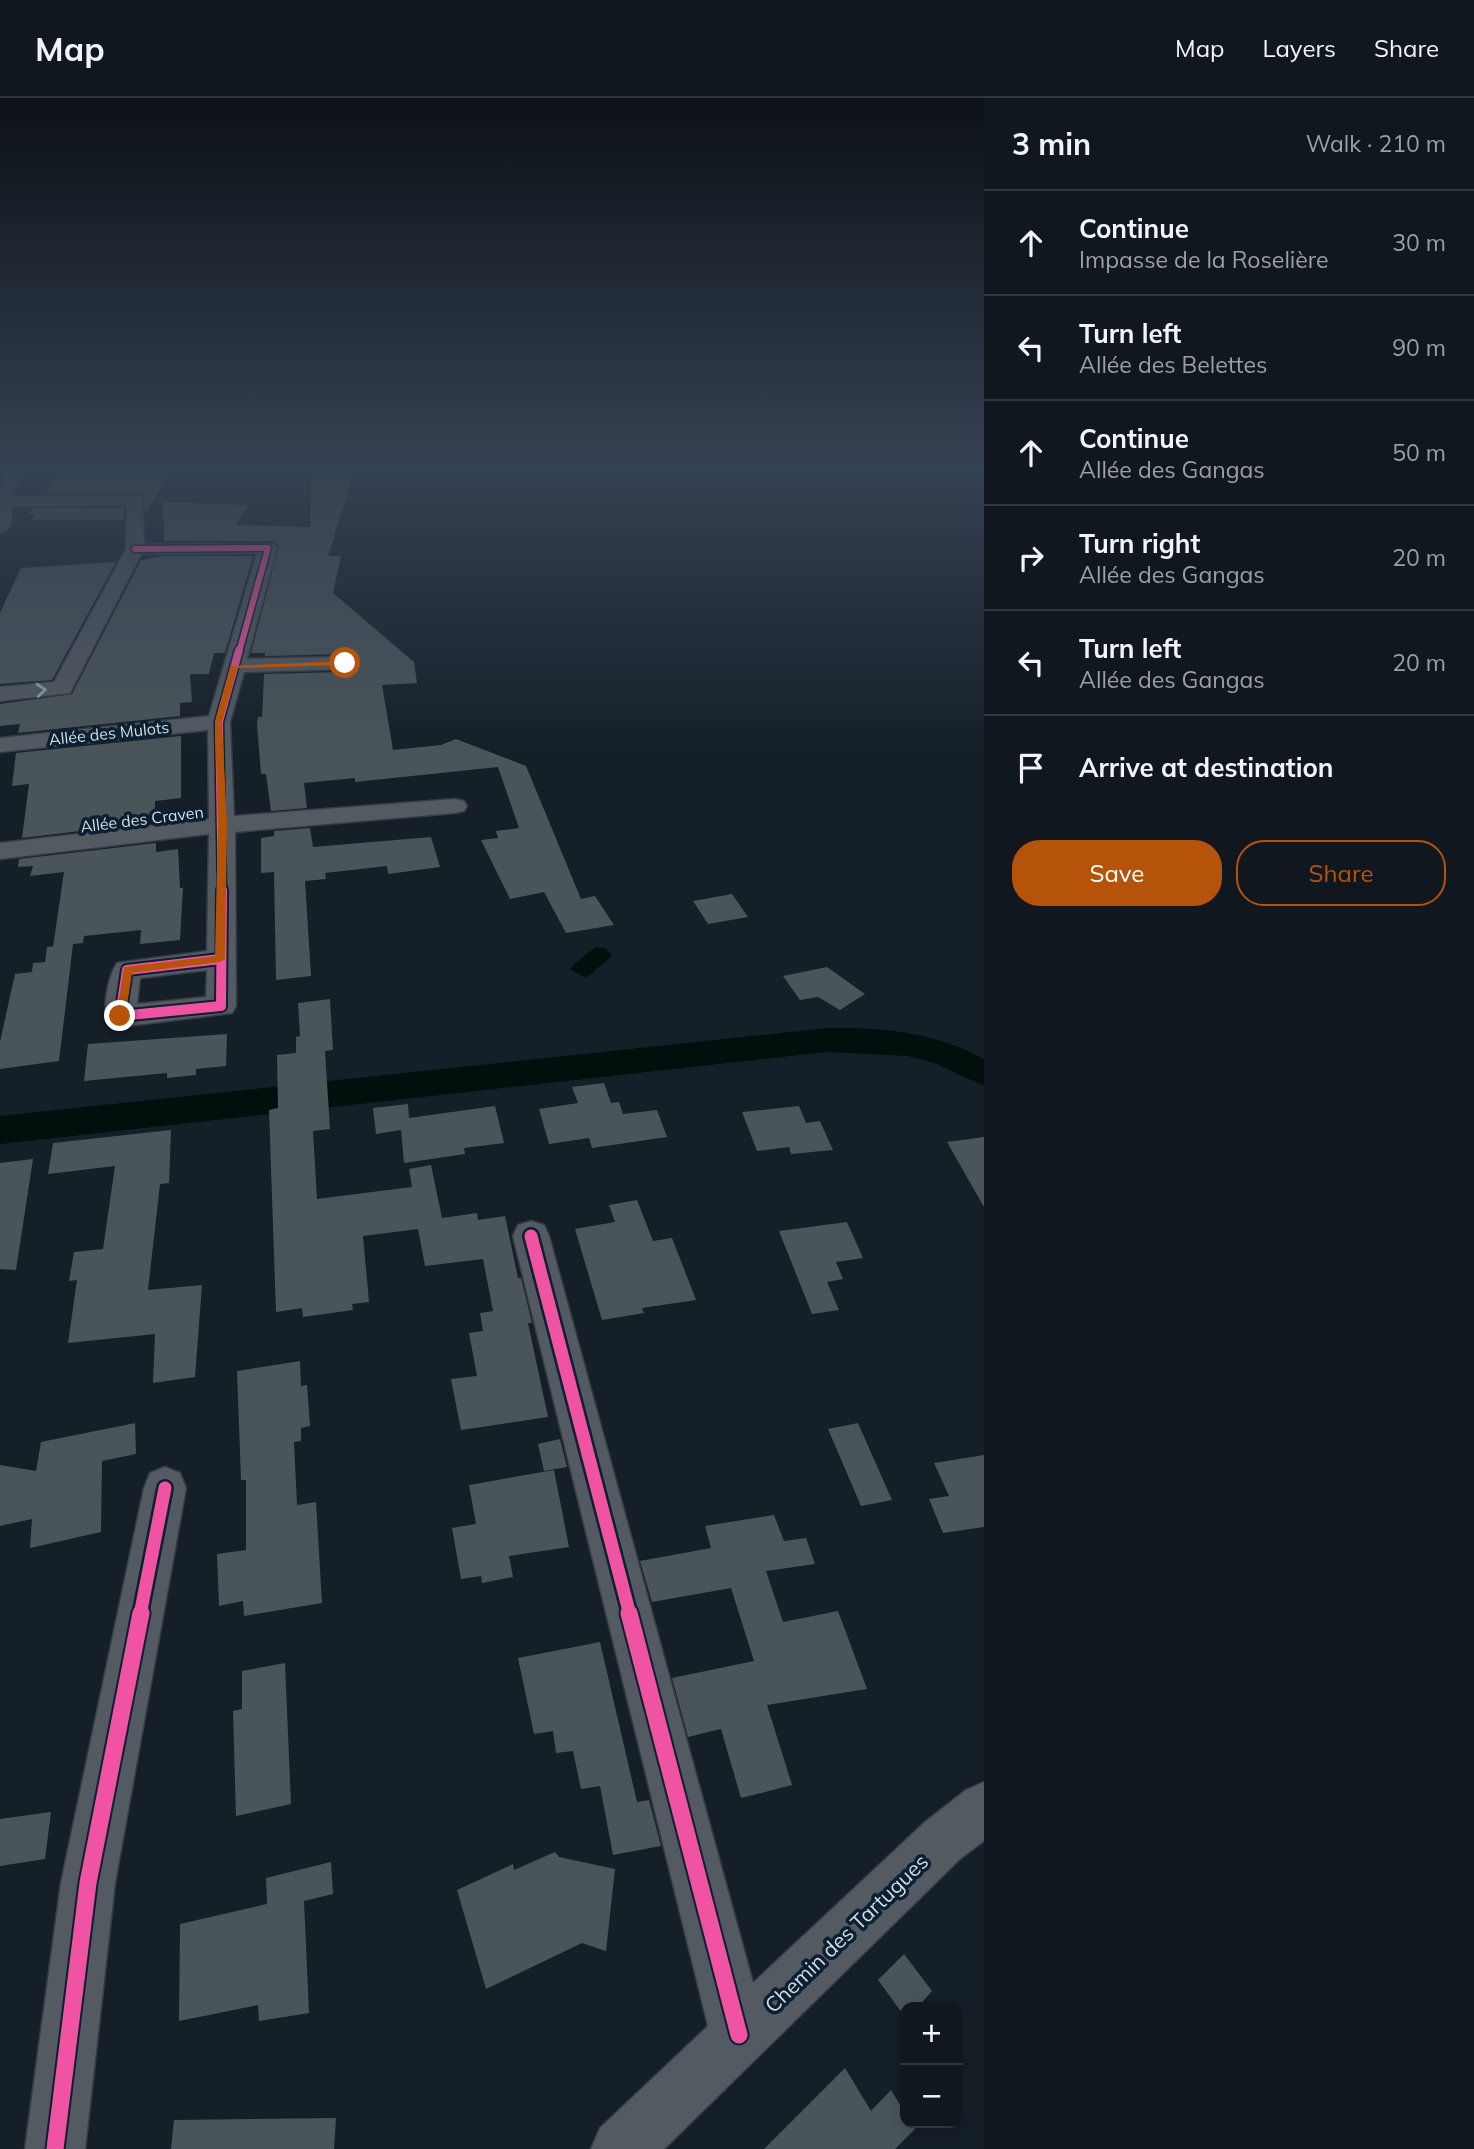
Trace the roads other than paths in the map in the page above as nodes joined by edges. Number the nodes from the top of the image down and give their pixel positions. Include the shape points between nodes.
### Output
1 (128, 563) edge
2 (264, 563) edge
3 (345, 663) dead end
4 (234, 666) junction
5 (71, 671) junction
6 (0, 678) edge
7 (0, 694) edge
8 (219, 722) junction
9 (0, 745) edge
10 (455, 806) dead end
11 (222, 825) junction
12 (0, 851) edge
13 (220, 959) dead end
14 (531, 1236) dead end
15 (165, 1488) dead end
16 (984, 1808) edge
17 (739, 2035) junction
18 (55, 2149) edge
19 (621, 2149) edge

1 - 5 street
2 - 4 street
3 - 4 street
4 - 8 street
5 - 6 street
7 -> 5 street via 62,688
8 - 9 street, Allée des Mulots
8 - 11 street
10 - 11 street, Allée des Craven
11 - 12 street, Allée des Craven
11 - 13 street
14 - 17 street
15 - 18 street via 88,1883
16 - 17 street, Chemin des Tartugues via 943,1840
17 - 19 street, Chemin des Tartugues

